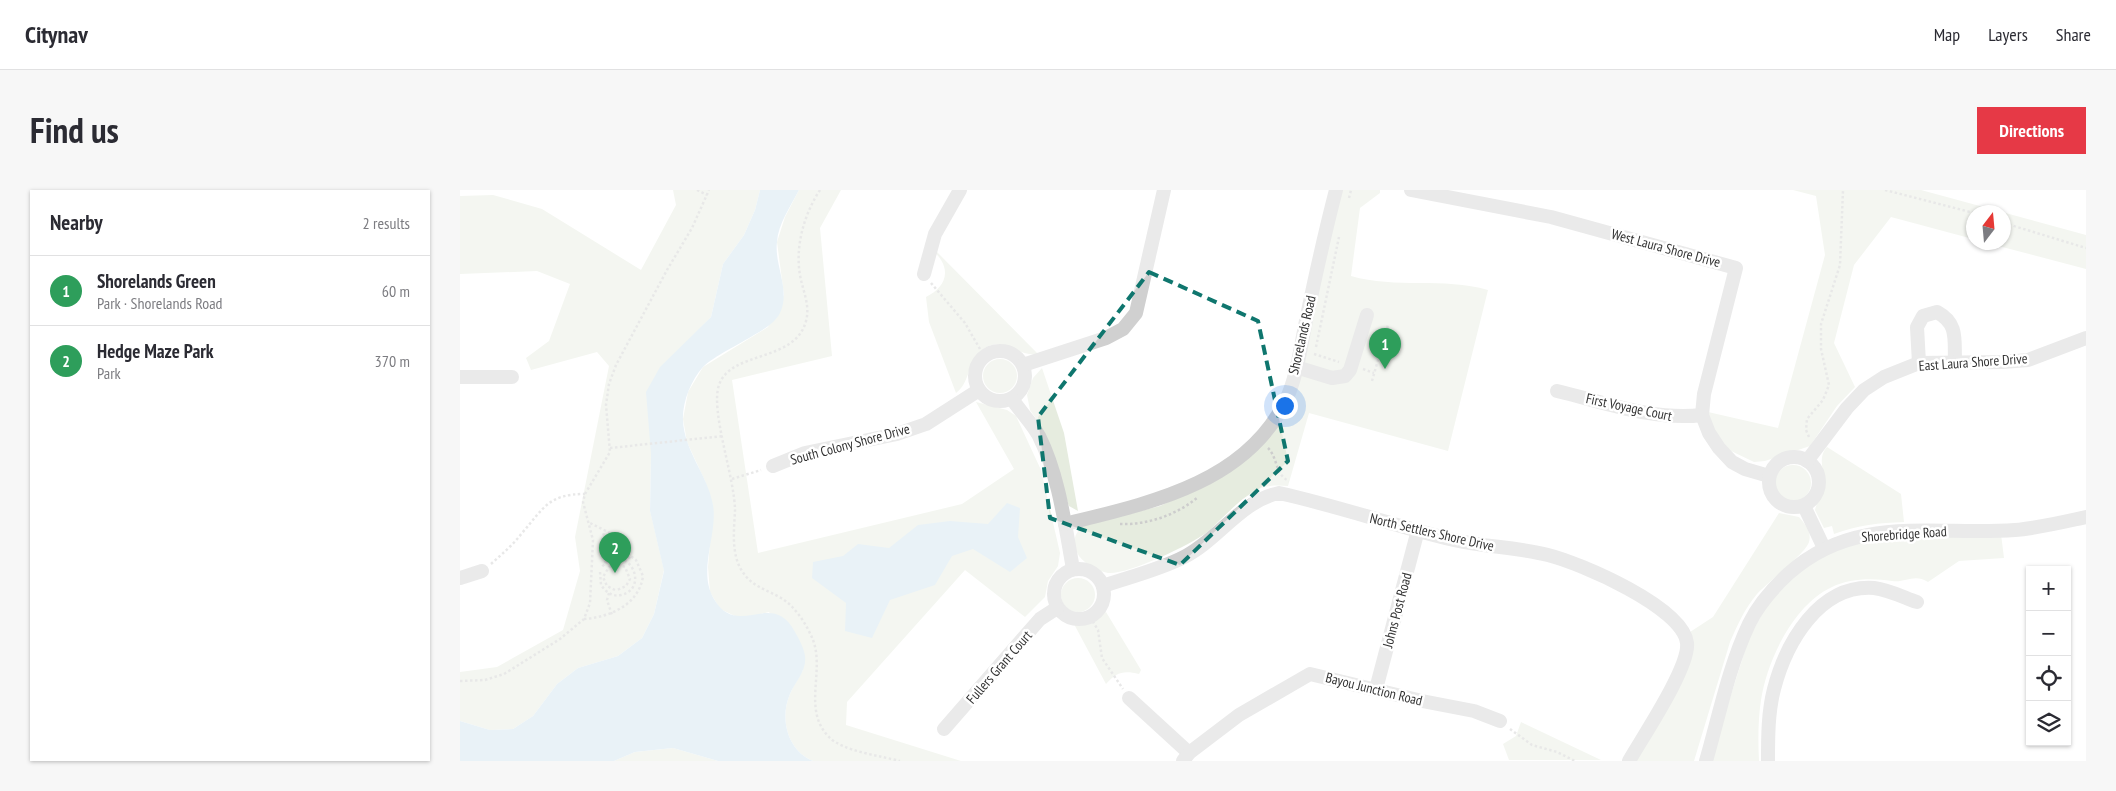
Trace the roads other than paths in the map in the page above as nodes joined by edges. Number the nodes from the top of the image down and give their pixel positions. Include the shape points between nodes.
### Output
1 (960, 190) edge
2 (1164, 190) edge
3 (1336, 190) edge
4 (1411, 190) edge
5 (924, 274) road end
6 (1366, 315) dead end
7 (2086, 338) edge
8 (1919, 363) junction
9 (1955, 363) junction
10 (1024, 365) junction
11 (1303, 369) junction
12 (460, 377) edge
13 (512, 377) dead end
14 (978, 390) junction
15 (1557, 391) dead end
16 (1012, 399) junction
17 (1702, 415) junction
18 (1807, 461) junction
19 (772, 466) road end
20 (1769, 476) junction
21 (1804, 506) junction
22 (2086, 517) edge
23 (1065, 524) junction
24 (1418, 530) junction
25 (1824, 548) junction
26 (1073, 569) junction
27 (482, 571) road end
28 (460, 578) edge
29 (1103, 586) junction
30 (1917, 602) dead end
31 (1057, 608) junction
32 (1376, 689) junction
33 (1129, 698) road end
34 (1500, 721) road end
35 (944, 729) dead end
36 (1186, 757) edge
37 (1629, 761) edge
38 (1706, 761) edge
39 (1768, 761) edge

1 - 5 street via 935,234
2 - 10 street via 1140,300 1128,324 1106,338
3 - 11 street, Shorelands Road via 1317,266
4 - 17 street, West Laura Shore Drive via 1551,217 1736,268 1704,394
6 - 11 street via 1350,370 1345,376 1332,378
7 - 9 street, East Laura Shore Drive via 2028,360
8 - 9 street, East Laura Shore Drive
8 - 9 street via 1918,327 1924,316 1937,312 1948,318 1953,328
8 - 18 street, East Laura Shore Drive via 1884,377 1864,390
10 - 14 street via 1013,354 1003,350 984,356 975,372
10 - 16 street via 1025,384
11 - 23 street, Shorelands Road via 1268,428 1240,456 1210,476 1151,503
12 - 13 street
14 - 16 street via 993,400
14 - 19 street, South Colony Shore Drive via 926,424 897,434 805,453
15 - 17 street, First Voyage Court via 1662,416
16 - 23 street via 1038,434 1050,460
17 - 20 street via 1709,434 1732,462
18 - 20 street via 1781,460
18 - 21 street via 1819,479 1812,500
20 - 21 street via 1771,494 1777,501 1786,506
21 - 25 street
22 - 25 street, Shorebridge Road via 2016,530 1876,533 1850,537
23 - 26 street
24 - 29 street, North Settlers Shore Drive via 1279,493 1256,500 1207,543 1183,558
24 - 32 street, Johns Post Road
24 - 37 street, North Settlers Shore Drive via 1563,560 1635,592 1674,619 1687,642 1684,660
25 - 38 street, Shorebridge Road via 1779,582 1749,623
26 - 29 street via 1092,572
26 - 31 street via 1057,582 1054,600
27 - 28 street
29 - 31 street via 1104,602 1090,617 1072,619
30 - 39 street via 1888,591 1865,589 1842,594 1816,610 1793,641 1774,688 1769,714
31 - 35 street, Fullers Grant Court via 1040,619
32 - 34 street, Bayou Junction Road
32 - 36 street, Bayou Junction Road via 1310,674 1239,715
33 - 36 street

